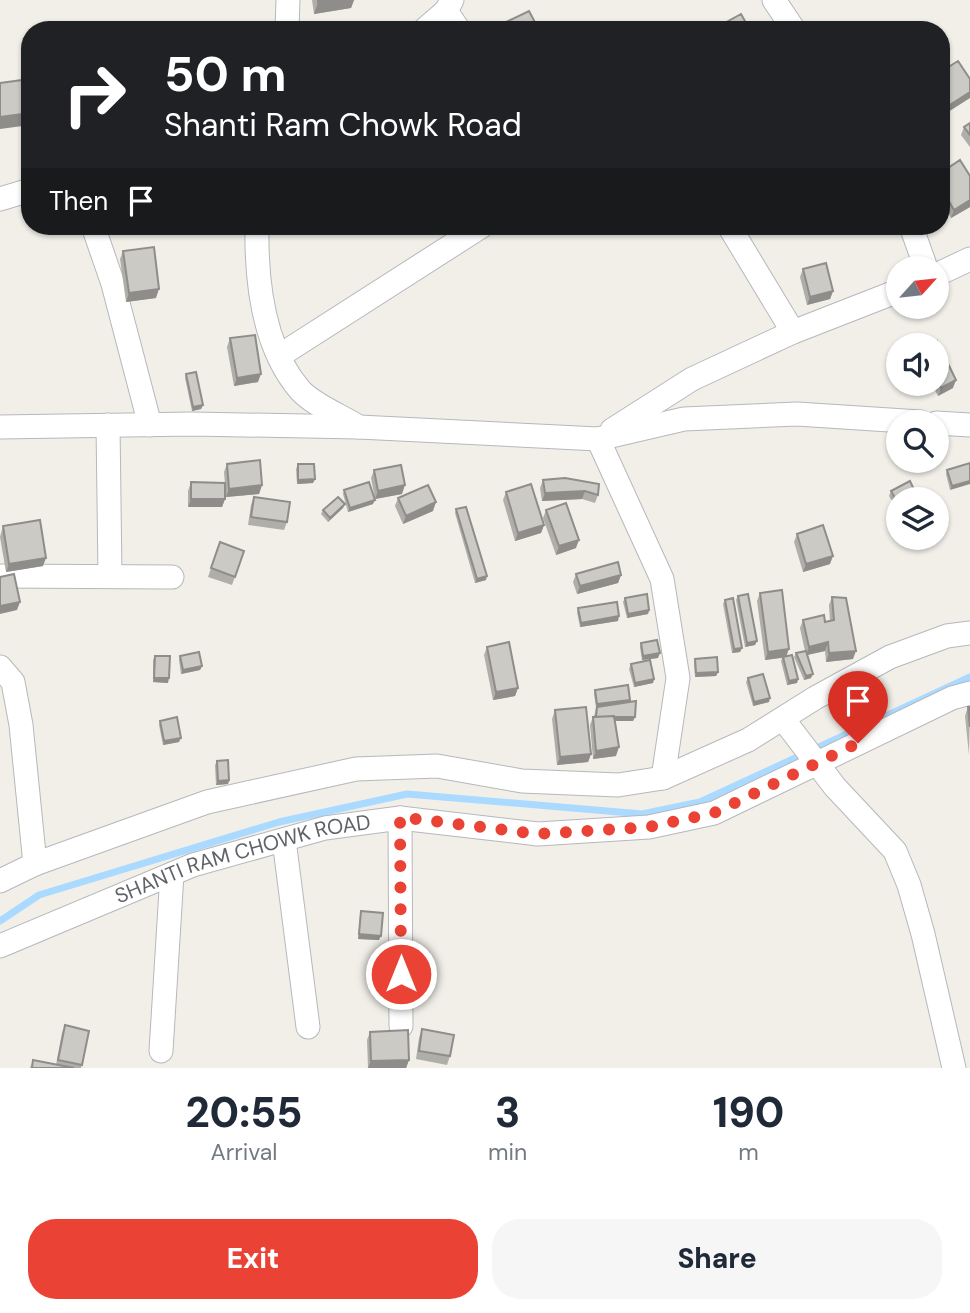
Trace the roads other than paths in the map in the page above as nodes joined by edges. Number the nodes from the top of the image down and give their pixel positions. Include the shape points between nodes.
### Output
1 (288, 0) edge
2 (774, 0) edge
3 (287, 21) edge
4 (788, 21) edge
5 (21, 193) edge
6 (0, 199) edge
7 (96, 235) edge
8 (258, 235) edge
9 (468, 235) edge
10 (734, 235) edge
11 (914, 235) edge
12 (922, 256) edge
13 (970, 259) edge
14 (949, 269) edge
15 (886, 296) edge
16 (793, 332) junction
17 (279, 356) junction
18 (886, 420) edge
19 (949, 424) edge
20 (108, 425) junction
21 (150, 425) junction
22 (970, 425) edge
23 (0, 427) edge
24 (359, 427) junction
25 (598, 439) junction
26 (0, 576) edge
27 (110, 576) junction
28 (172, 577) dead end
29 (970, 633) edge
30 (0, 667) edge
31 (970, 693) edge
32 (788, 726) junction
33 (814, 761) junction
34 (663, 778) junction
35 (400, 817) junction
36 (285, 839) junction
37 (35, 864) junction
38 (172, 874) junction
39 (0, 881) edge
40 (0, 946) edge
41 (401, 1026) dead end
42 (308, 1027) dead end
43 (161, 1051) dead end
44 (954, 1068) edge

1 - 3 street
2 - 4 street
5 - 6 street
7 - 21 street
8 - 17 street via 266,318
9 - 17 street
10 - 16 street
11 - 12 street
13 - 14 street
15 - 16 street
16 - 25 street via 692,379
17 - 24 street via 301,391
18 - 25 street via 797,414 684,419
19 - 22 street
20 - 21 street
20 - 23 street
20 - 27 street
21 - 24 street
24 - 25 street
25 - 34 street via 662,579 678,678
26 - 27 street
27 - 28 street
29 - 32 street via 947,636 890,657
30 - 37 street via 13,682 22,725
31 - 33 street, SHANTI RAM CHOWK ROAD
32 - 33 street
32 - 34 street
33 - 35 street, SHANTI RAM CHOWK ROAD via 714,813 649,827 538,834
33 - 44 street via 895,851 920,922
34 - 37 street via 618,785 522,782 437,766 356,769 207,802
35 - 36 street, SHANTI RAM CHOWK ROAD
35 - 41 street
36 - 38 street, SHANTI RAM CHOWK ROAD
36 - 42 street
37 - 39 street
38 - 40 street, SHANTI RAM CHOWK ROAD
38 - 43 street

